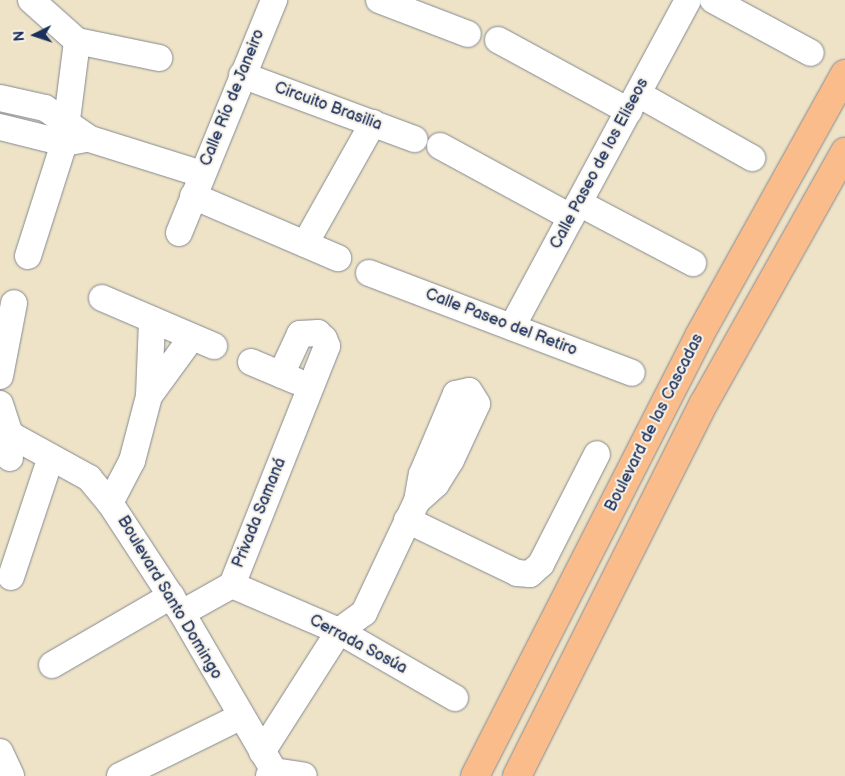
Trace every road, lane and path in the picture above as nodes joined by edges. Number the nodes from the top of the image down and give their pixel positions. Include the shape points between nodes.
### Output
1 (32, 0) edge
2 (274, 0) edge
3 (379, 0) edge
4 (713, 0) edge
5 (679, 3) edge
6 (468, 34) dead end
7 (498, 40) dead end
8 (77, 41) junction
9 (811, 53) dead end
10 (159, 58) dead end
11 (845, 74) edge
12 (242, 75) junction
13 (0, 98) edge
14 (633, 102) junction
15 (373, 123) junction
16 (0, 127) edge
17 (66, 132) junction
18 (414, 138) dead end
19 (440, 146) dead end
20 (845, 152) edge
21 (752, 158) dead end
22 (198, 185) junction
23 (575, 210) junction
24 (179, 233) dead end
25 (305, 244) junction
26 (744, 252) junction
27 (28, 256) dead end
28 (338, 258) dead end
29 (693, 263) dead end
30 (370, 273) dead end
31 (774, 273) junction
32 (102, 298) dead end
33 (14, 303) dead end
34 (152, 320) junction
35 (512, 327) junction
36 (251, 362) dead end
37 (632, 373) dead end
38 (281, 375) junction
39 (0, 376) edge
40 (310, 388) junction
41 (149, 396) junction
42 (0, 404) edge
43 (4, 430) edge
44 (45, 453) junction
45 (597, 454) dead end
46 (5, 459) edge
47 (110, 503) junction
48 (11, 577) dead end
49 (232, 585) junction
50 (176, 605) junction
51 (339, 631) junction
52 (52, 665) dead end
53 (455, 698) dead end
54 (240, 717) junction
55 (0, 752) edge
56 (268, 766) edge
57 (12, 776) edge
58 (120, 776) edge
59 (304, 776) edge
60 (474, 776) edge
61 (517, 776) edge

1 - 8 street
2 - 12 street, Calle Río de Janeiro
3 - 6 street
4 - 9 street
5 - 14 street, Calle Paseo de los Eliseos
7 - 14 street
8 - 10 street
8 - 17 street
11 - 26 main road, Boulevard de las Cascadas
12 - 15 street, Circuito Brasilia
12 - 22 street, Calle Río de Janeiro
13 - 17 street via 45,108
14 - 21 street
14 - 23 street, Calle Paseo de los Eliseos
15 - 18 street, Circuito Brasilia
15 - 25 street
16 - 17 street
17 - 22 street
17 - 27 street
19 - 23 street
20 - 31 main road
22 - 24 street, Calle Río de Janeiro
22 - 25 street
23 - 29 street
23 - 35 street, Calle Paseo de los Eliseos
25 - 28 street
26 - 31 main road
26 - 60 main road, Boulevard de las Cascadas
30 - 35 street, Calle Paseo del Retiro
31 - 61 main road
32 - 34 street
33 - 39 street
34 - 41 street
34 - 41 street via 203,341
35 - 37 street, Calle Paseo del Retiro
36 - 38 street
38 - 40 street
38 - 40 street, Privada Samaná via 294,341 300,334 318,333 327,346
40 - 49 street, Privada Samaná
41 - 47 street via 132,461
42 - 43 street
43 - 44 street, Boulevard Santo Domingo
43 - 46 street
44 - 46 street
44 - 47 street, Boulevard Santo Domingo via 89,478
44 - 48 street
45 - 51 street via 541,564 530,574 517,573 412,511 364,613
47 - 50 street, Boulevard Santo Domingo
49 - 50 street, Privada Samaná
49 - 51 street, Cerrada Sosúa
50 - 52 street, Privada Samaná
50 - 54 street, Boulevard Santo Domingo
51 - 53 street, Cerrada Sosúa
51 - 56 street
54 - 56 street, Boulevard Santo Domingo
54 - 58 street
55 - 57 street
56 - 59 street

